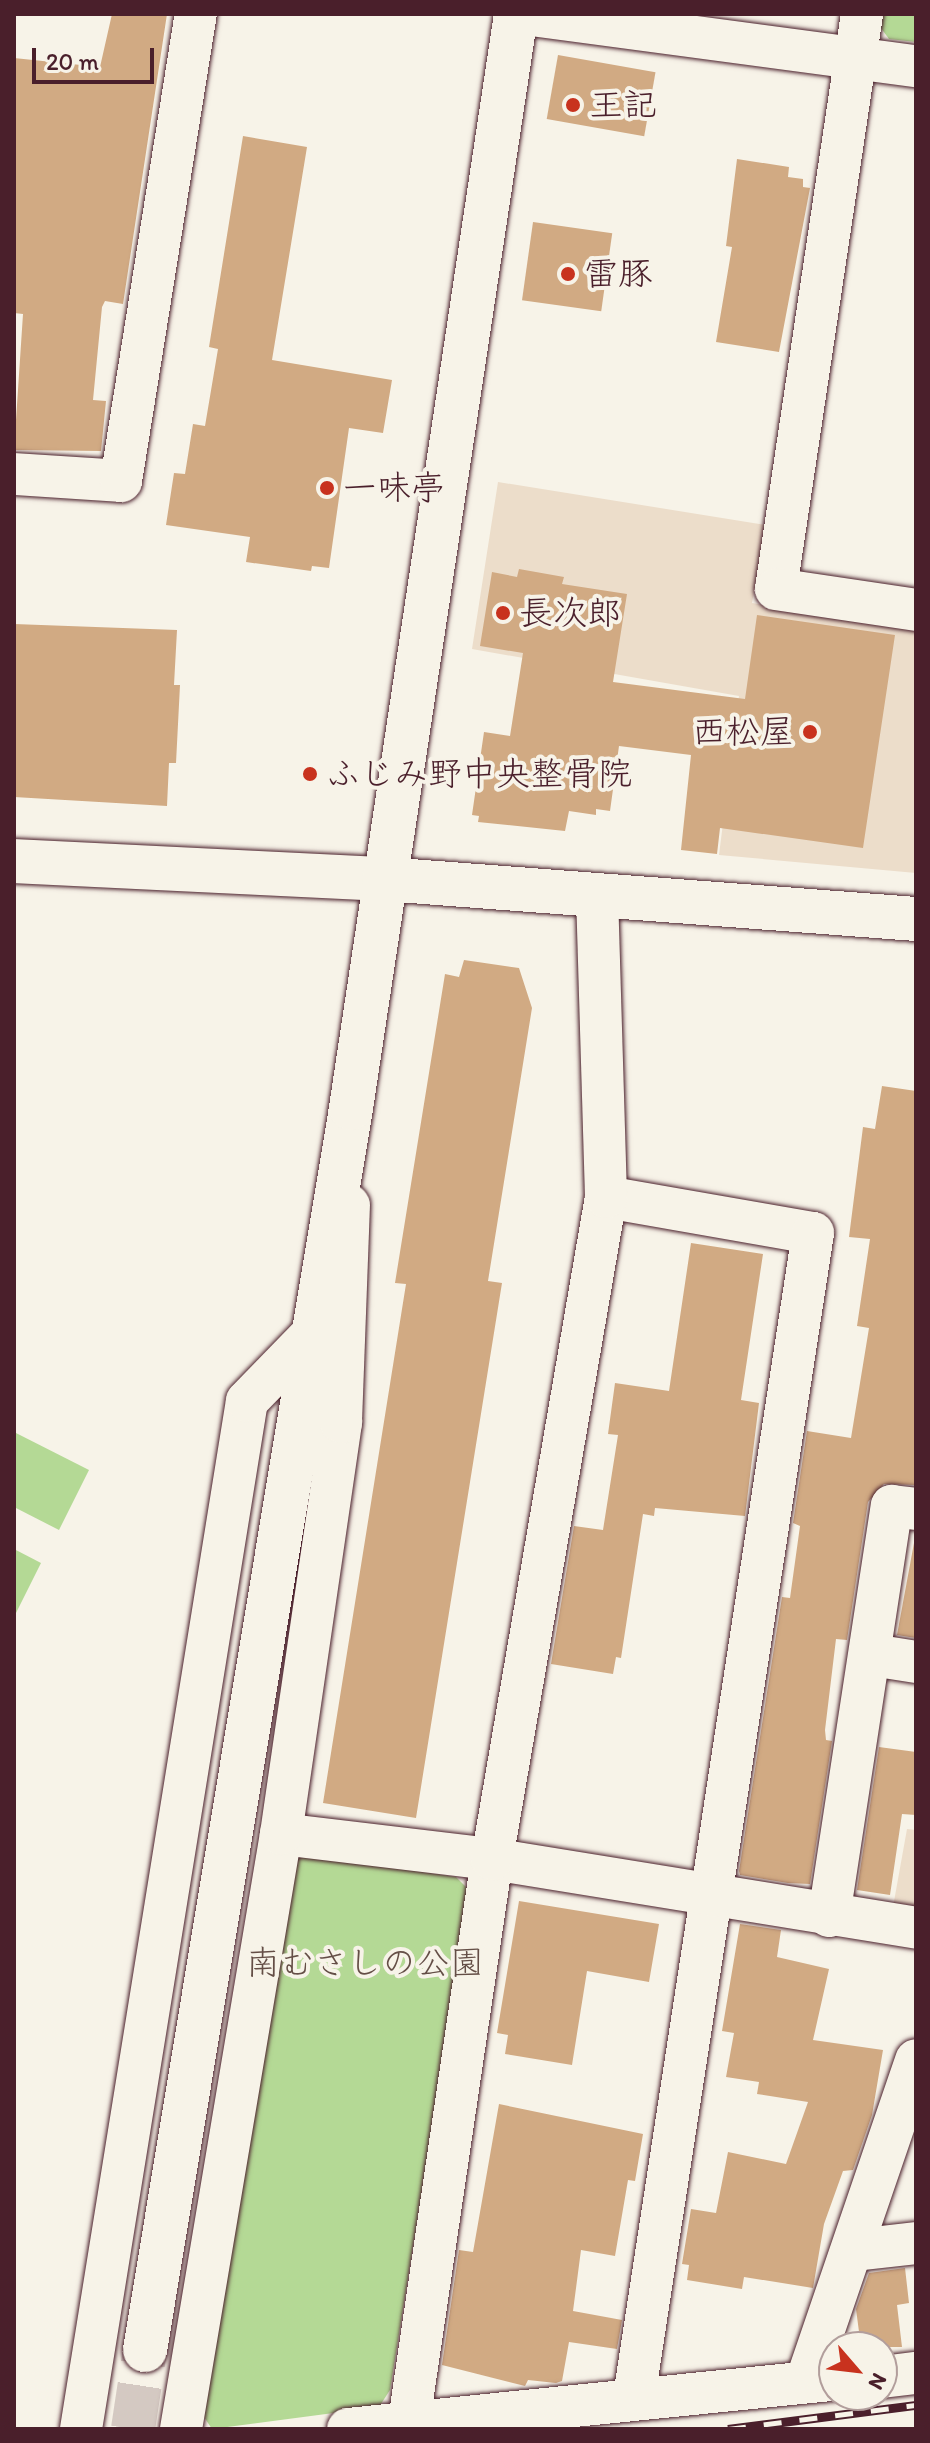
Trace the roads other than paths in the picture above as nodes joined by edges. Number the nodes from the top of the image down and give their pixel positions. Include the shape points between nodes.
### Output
1 (196, 14) edge
2 (516, 14) edge
3 (524, 14) edge
4 (862, 14) edge
5 (856, 57) junction
6 (916, 66) edge
7 (14, 474) edge
8 (916, 610) edge
9 (14, 861) edge
10 (384, 879) junction
11 (597, 897) junction
12 (916, 919) edge
13 (351, 1108) junction
14 (606, 1197) junction
15 (314, 1332) junction
16 (916, 1509) edge
17 (872, 1655) junction
18 (916, 1662) edge
19 (281, 1834) junction
20 (492, 1859) junction
21 (713, 1898) junction
22 (829, 1916) junction
23 (916, 1928) edge
24 (912, 2080) edge
25 (916, 2243) edge
26 (855, 2250) junction
27 (834, 2331) edge
28 (145, 2350) tunnel mouth
29 (818, 2380) edge
30 (634, 2397) junction
31 (409, 2421) junction
32 (81, 2429) edge
33 (181, 2429) edge
34 (348, 2429) edge

1 - 7 street via 121,481
2 - 10 street
3 - 5 street
4 - 5 street
5 - 6 street
5 - 8 street via 776,589
9 - 10 street
10 - 11 street
10 - 13 street
11 - 12 street
11 - 14 street
13 - 15 street
13 - 19 street via 341,1422
14 - 20 street
14 - 21 street via 813,1233
15 - 28 street
15 - 32 street via 247,1401
16 - 17 street via 892,1506
17 - 18 street
17 - 22 street
19 - 20 street
19 - 33 street
20 - 21 street
20 - 31 street
21 - 22 street
21 - 30 street
22 - 23 street
24 - 26 street
25 - 26 street
26 - 27 street
29 - 30 street
30 - 31 street
31 - 34 street

